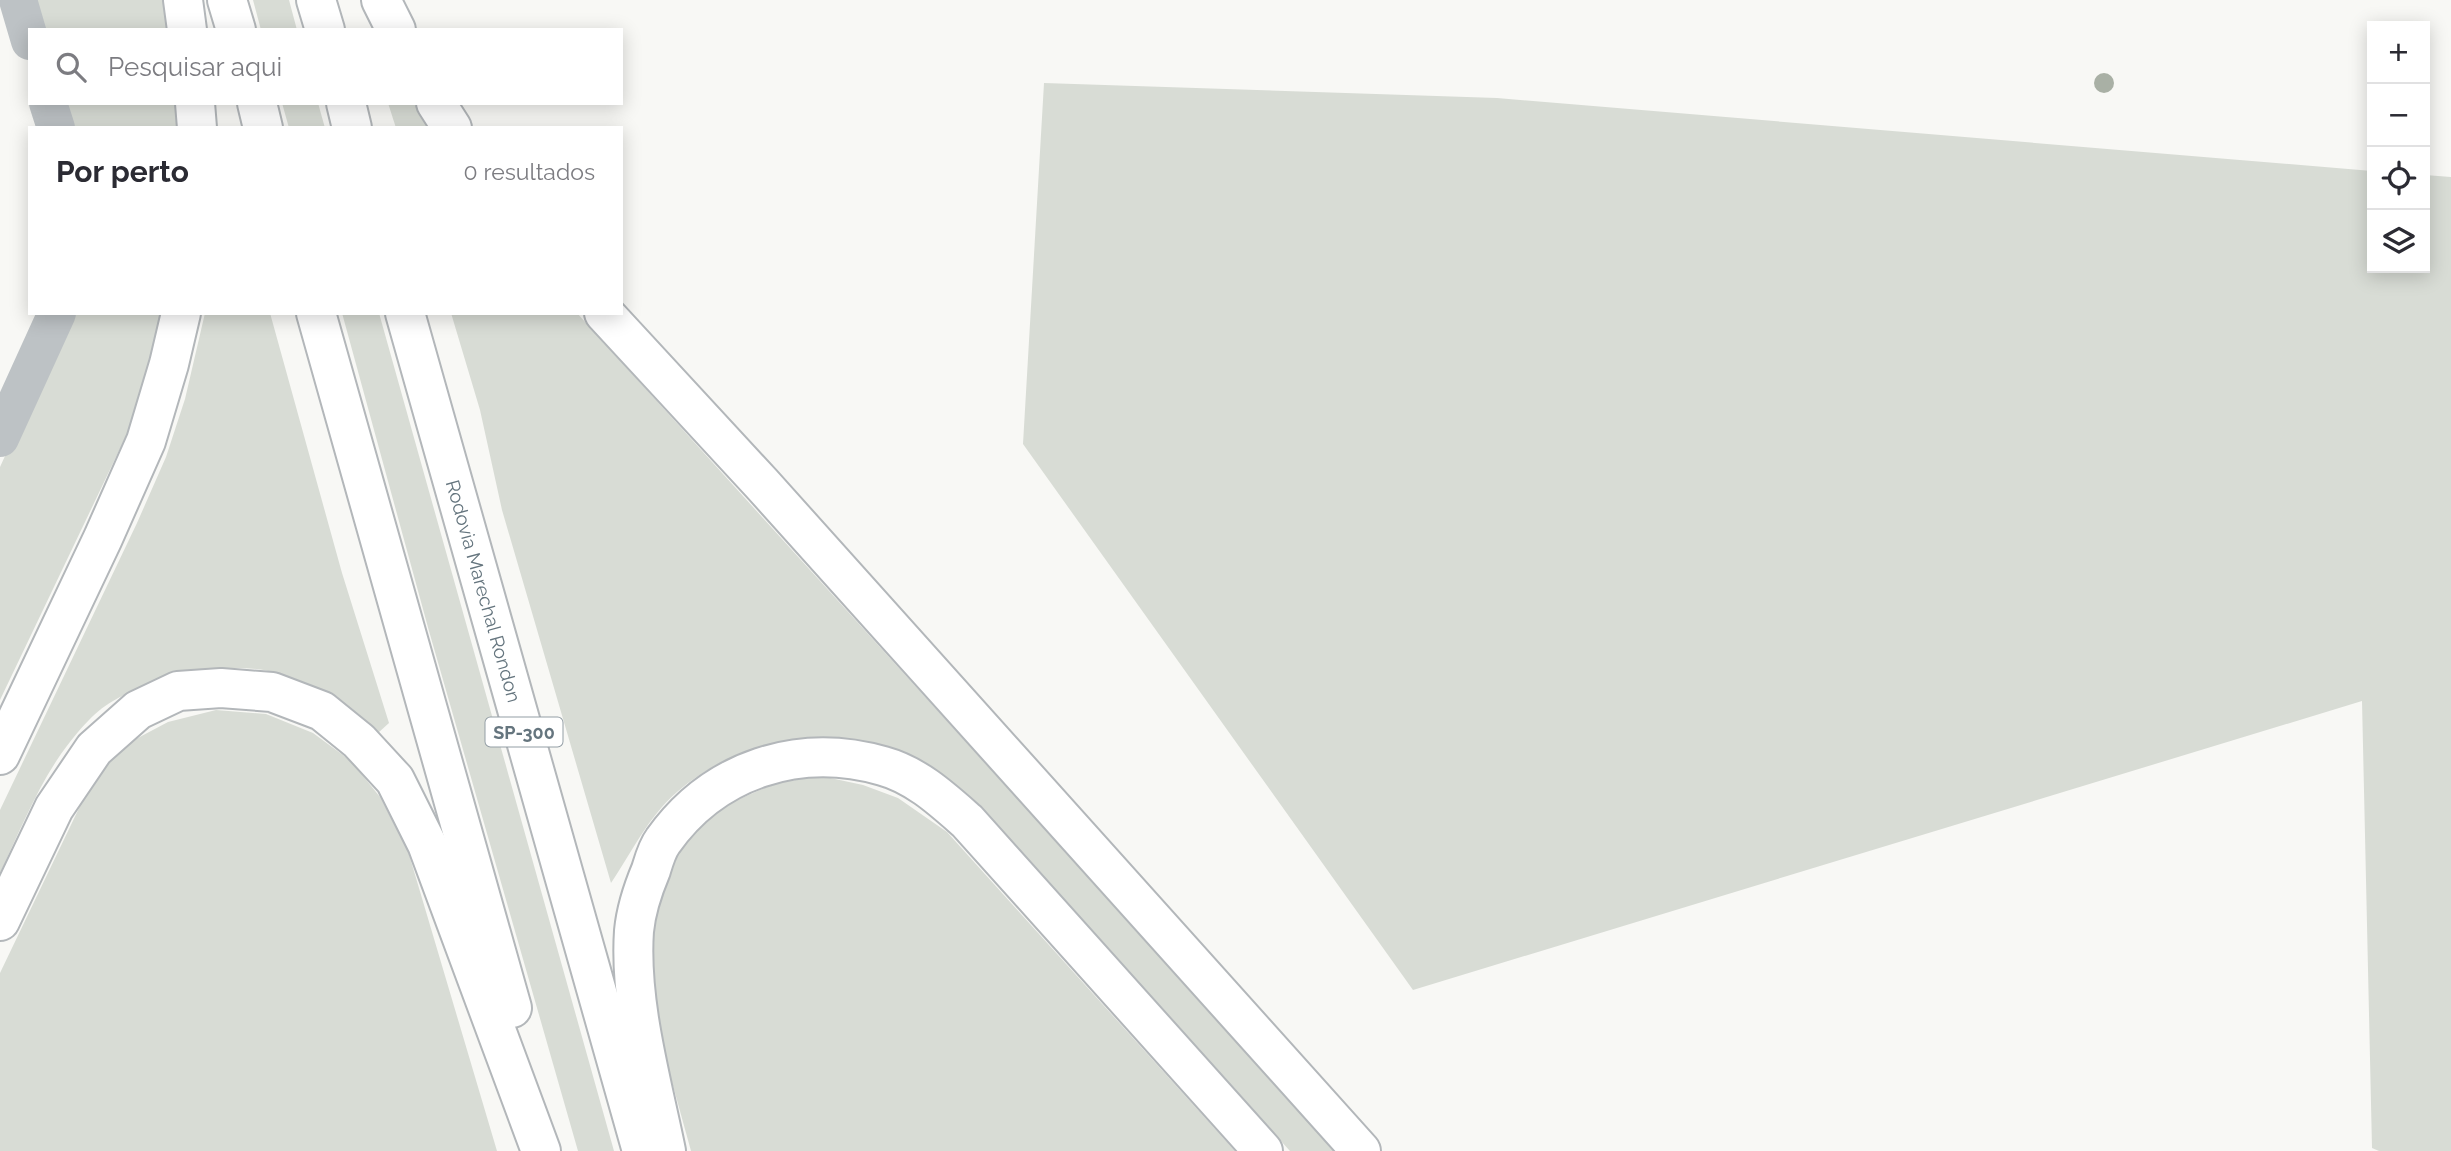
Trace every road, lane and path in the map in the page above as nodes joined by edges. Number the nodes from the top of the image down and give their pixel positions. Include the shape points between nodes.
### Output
1 (18, 0) edge
2 (183, 0) edge
3 (227, 0) edge
4 (316, 0) edge
5 (381, 0) edge
6 (187, 28) edge
7 (235, 28) edge
8 (324, 28) edge
9 (395, 28) edge
10 (28, 34) edge
11 (49, 105) edge
12 (195, 105) edge
13 (257, 105) edge
14 (346, 105) edge
15 (437, 105) edge
16 (55, 126) edge
17 (197, 126) edge
18 (263, 126) edge
19 (351, 126) edge
20 (451, 126) edge
21 (56, 315) edge
22 (181, 315) edge
23 (317, 315) edge
24 (406, 315) edge
25 (606, 315) edge
26 (12, 388) edge
27 (0, 438) edge
28 (0, 754) edge
29 (0, 921) edge
30 (541, 1151) edge
31 (552, 1151) edge
32 (642, 1151) edge
33 (666, 1151) edge
34 (1263, 1151) edge
35 (1361, 1151) edge

1 - 10 street
2 - 6 highway
3 - 7 highway
4 - 8 highway
5 - 9 highway
11 - 16 street
12 - 17 highway
13 - 18 highway
14 - 19 highway
15 - 20 highway
21 - 26 street
22 - 28 highway via 146,440
23 - 31 highway
24 - 32 highway, Rodovia Marechal Rondon / SP-300
25 - 35 highway
26 - 27 street
29 - 30 highway via 54,808 94,749 138,709 178,691 221,688 272,692 322,711 359,741 395,780 427,844
33 - 34 highway via 637,993 634,930 643,888 662,842 696,802 740,774 784,760 835,758 884,766 930,788 967,821

